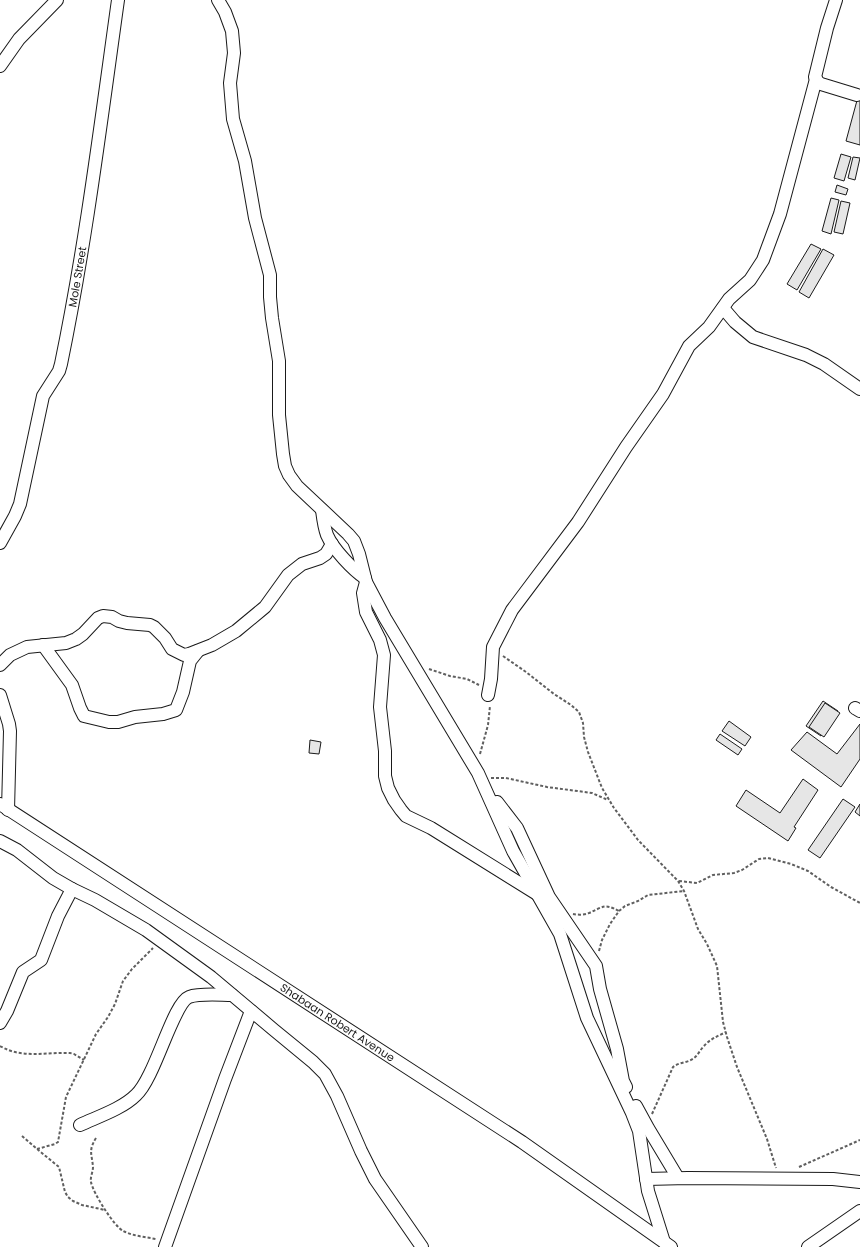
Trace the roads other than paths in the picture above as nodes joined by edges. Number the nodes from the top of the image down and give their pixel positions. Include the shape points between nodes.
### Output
1 (57, 0) edge
2 (118, 0) edge
3 (218, 0) edge
4 (836, 0) edge
5 (0, 66) edge
6 (816, 79) junction
7 (856, 95) dead end
8 (723, 308) junction
9 (860, 389) edge
10 (322, 510) junction
11 (0, 543) edge
12 (332, 544) junction
13 (366, 580) junction
14 (43, 645) junction
15 (198, 651) junction
16 (0, 665) edge
17 (0, 695) edge
18 (488, 695) road end
19 (480, 778) junction
20 (4, 807) edge
21 (0, 841) edge
22 (72, 889) junction
23 (538, 894) junction
24 (232, 995) junction
25 (251, 1011) junction
26 (0, 1023) edge
27 (80, 1126) dead end
28 (678, 1178) junction
29 (646, 1180) junction
30 (860, 1182) edge
31 (860, 1211) edge
32 (166, 1244) edge
33 (667, 1244) edge
34 (422, 1247) edge
35 (808, 1247) edge

1 - 5 street via 19,39
2 - 11 street, Mole Street via 73,308 61,364 43,396 20,504
3 - 10 street via 232,31 234,53 230,100 270,275 272,318 279,361 279,415 283,454 289,475
4 - 6 street
6 - 7 street via 821,84
6 - 8 street via 780,214 763,260 750,280
8 - 9 street via 735,322 754,337 806,355
8 - 18 street via 709,327 689,346 663,394 578,522 512,610 493,647
10 - 12 street via 326,531
10 - 13 street via 354,541
12 - 13 street
12 - 15 street via 326,554 302,564 288,575 265,607 236,631
13 - 19 street via 385,618
13 - 23 street via 363,594 366,612 380,640 384,655 380,707 386,783 394,800 406,816 431,828
14 - 15 street via 71,642 98,618 106,616 127,623 154,627 172,649 179,653 186,655
14 - 15 street via 72,685 84,716 109,722 175,711 183,692 190,661
14 - 16 street via 19,650
17 - 20 street via 10,731
19 - 23 street via 513,851
19 - 28 street via 517,828 545,891 596,966 623,1081 646,1126
20 - 33 street, Shabaan Robert Avenue via 522,1142
21 - 22 street
22 - 24 street via 146,930
22 - 26 street via 40,960 23,972
23 - 29 street via 560,934 587,1018 639,1131
24 - 25 street
24 - 27 street via 190,997 183,1000 149,1076 137,1095
25 - 32 street
25 - 34 street via 325,1074 375,1178
28 - 29 street
28 - 30 street via 833,1179
29 - 33 street via 652,1208
31 - 35 street

